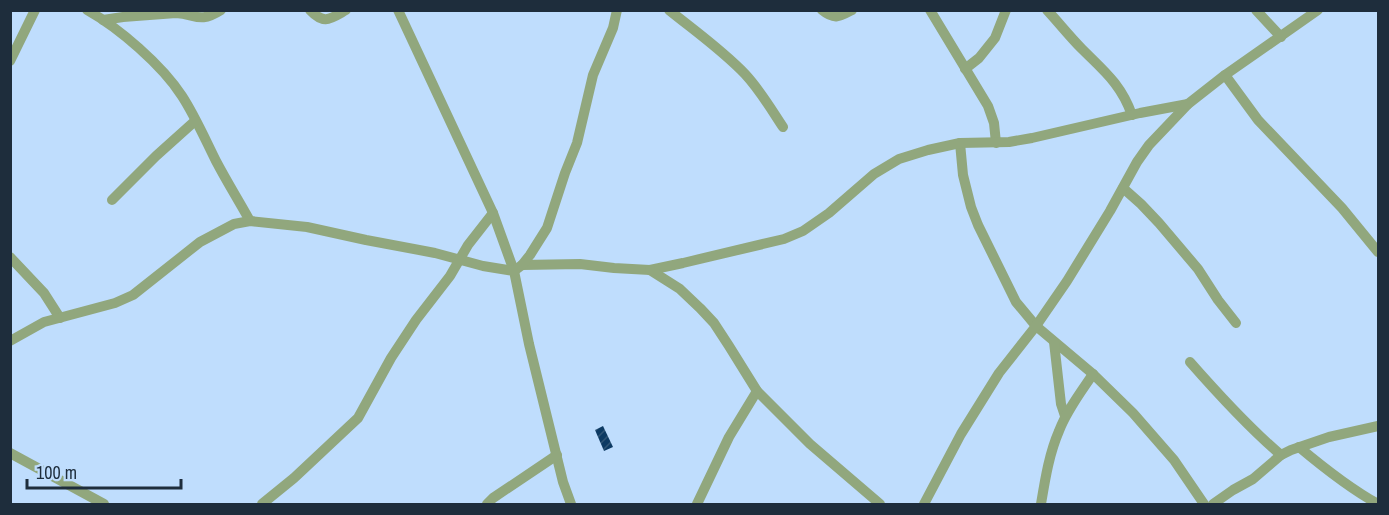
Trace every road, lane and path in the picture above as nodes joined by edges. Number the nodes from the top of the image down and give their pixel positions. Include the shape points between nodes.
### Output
1 (35, 10) edge
2 (87, 10) edge
3 (221, 10) edge
4 (310, 10) edge
5 (346, 10) edge
6 (398, 10) edge
7 (617, 10) edge
8 (669, 10) edge
9 (822, 10) edge
10 (852, 10) edge
11 (930, 10) edge
12 (1006, 10) edge
13 (1047, 10) edge
14 (1256, 10) edge
15 (1318, 10) edge
16 (103, 20) junction
17 (1281, 37) junction
18 (10, 61) edge
19 (965, 69) junction
20 (1224, 75) junction
21 (1188, 104) junction
22 (1132, 115) junction
23 (195, 121) junction
24 (783, 127) dead end
25 (960, 143) junction
26 (996, 143) junction
27 (1123, 188) junction
28 (112, 200) dead end
29 (493, 213) junction
30 (250, 221) junction
31 (1378, 252) edge
32 (10, 257) edge
33 (461, 259) junction
34 (683, 263) junction
35 (518, 268) junction
36 (650, 270) junction
37 (678, 288) junction
38 (60, 318) junction
39 (1236, 323) dead end
40 (1036, 326) junction
41 (10, 341) edge
42 (1054, 342) junction
43 (1190, 362) dead end
44 (1093, 374) junction
45 (757, 390) junction
46 (1065, 416) junction
47 (1378, 426) edge
48 (1299, 447) junction
49 (10, 453) edge
50 (557, 455) junction
51 (1281, 455) junction
52 (104, 504) edge
53 (262, 504) edge
54 (487, 504) edge
55 (571, 504) edge
56 (697, 504) edge
57 (879, 504) edge
58 (924, 504) edge
59 (1041, 504) edge
60 (1204, 504) edge
61 (1213, 504) edge
62 (1378, 504) edge

1 - 18 street
2 - 16 street
3 - 16 street via 204,18 176,13
4 - 5 street via 324,20
6 - 29 street
7 - 35 street via 547,228
8 - 24 street via 745,75
9 - 10 street via 837,17
11 - 19 street
12 - 19 street via 995,38
13 - 22 street via 1112,79
14 - 17 street
15 - 17 street
16 - 23 street via 162,70 182,95
17 - 20 street
19 - 26 street via 988,106
20 - 21 street
20 - 31 street via 1258,120
21 - 22 street
21 - 27 street via 1149,144
22 - 26 street
23 - 28 street
23 - 30 street
25 - 26 street
25 - 34 street via 899,159 803,231
25 - 40 street via 967,191 978,225 1016,302
27 - 39 street via 1198,269
27 - 40 street
29 - 33 street
29 - 35 street
30 - 33 street via 307,227
30 - 38 street via 234,224 200,242 133,295
32 - 38 street via 44,292
33 - 35 street via 483,266
33 - 53 street via 391,358 358,418
34 - 36 street
34 - 37 street via 678,272
35 - 36 street via 580,264
35 - 50 street via 529,344
36 - 37 street
37 - 45 street via 714,323
38 - 41 street via 44,322
40 - 42 street
40 - 58 street via 999,373
42 - 44 street
42 - 46 street
43 - 51 street via 1260,438
44 - 46 street
44 - 60 street via 1174,460
45 - 56 street
45 - 57 street via 810,444
46 - 59 street via 1049,460
47 - 48 street
48 - 51 street
48 - 62 street
49 - 52 street
50 - 54 street
50 - 55 street
51 - 61 street

